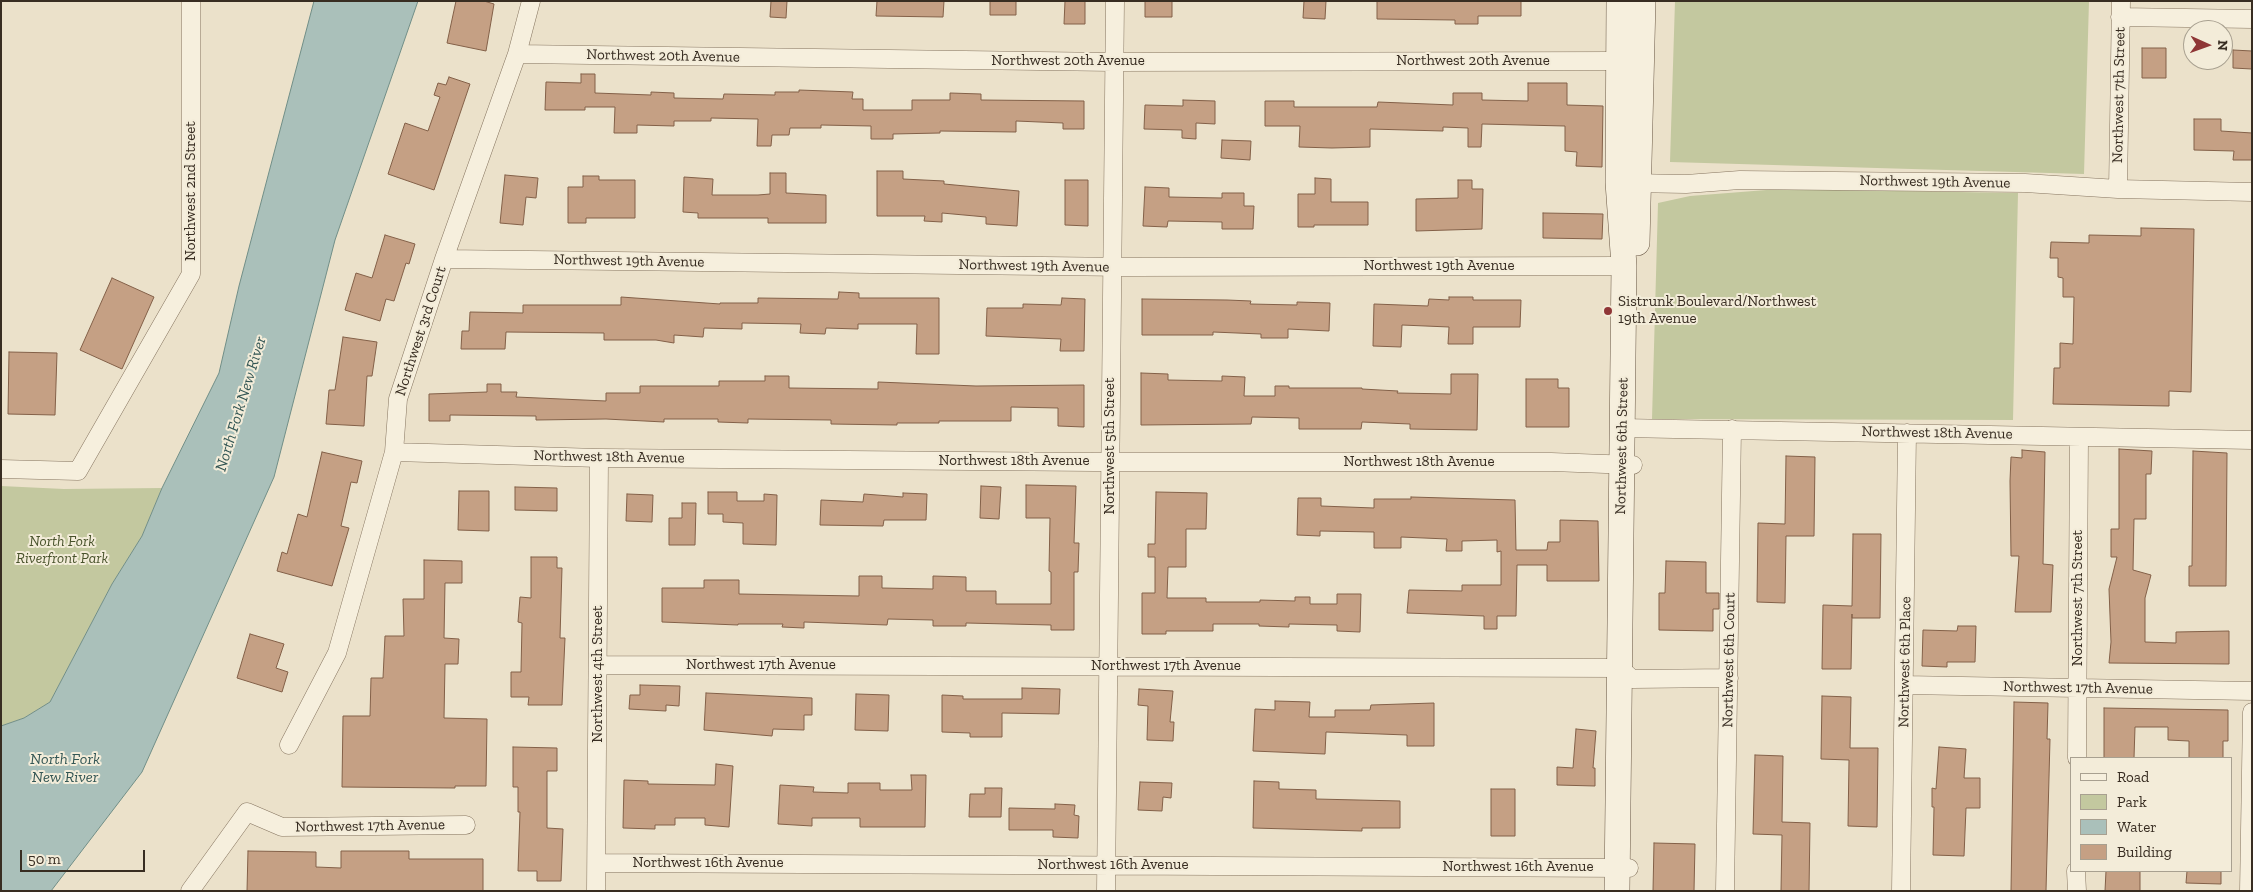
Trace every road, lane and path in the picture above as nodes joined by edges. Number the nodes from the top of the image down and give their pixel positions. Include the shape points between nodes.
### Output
1 (191, 1) edge
2 (530, 1) edge
3 (1115, 1) edge
4 (1619, 1) edge
5 (1643, 1) edge
6 (2121, 9) edge
7 (2252, 19) edge
8 (517, 54) junction
9 (1618, 60) junction
10 (1113, 62) junction
11 (1628, 183) junction
12 (2118, 189) junction
13 (2252, 192) edge
14 (444, 259) junction
15 (1624, 266) junction
16 (1111, 267) junction
17 (1628, 428) junction
18 (1732, 429) junction
19 (1907, 433) junction
20 (2079, 438) junction
21 (2252, 440) edge
22 (394, 452) junction
23 (599, 458) junction
24 (1110, 462) junction
25 (1628, 464) junction
26 (1, 469) edge
27 (599, 665) junction
28 (1109, 665) junction
29 (1626, 673) junction
30 (1729, 678) junction
31 (1904, 685) junction
32 (2077, 689) junction
33 (2252, 691) edge
34 (2252, 712) edge
35 (289, 745) dead end
36 (2076, 757) edge
37 (466, 825) dead end
38 (597, 863) junction
39 (1106, 864) junction
40 (2076, 872) edge
41 (1623, 879) edge
42 (190, 891) edge
43 (596, 891) edge
44 (1106, 891) edge
45 (1725, 891) edge
46 (1900, 891) edge
47 (2077, 891) edge
48 (2249, 891) edge

1 - 26 street, Northwest 2nd Street via 191,274 78,471
2 - 8 street, Northwest 3rd Court
3 - 10 street, Northwest 5th Street
4 - 9 street, Northwest 6th Street
5 - 11 street, Northwest 6th Street
6 - 7 street
6 - 12 street, Northwest 7th Street
8 - 10 street, Northwest 20th Avenue
8 - 14 street, Northwest 3rd Court
9 - 10 street, Northwest 20th Avenue
9 - 11 street, Northwest 6th Street
10 - 16 street, Northwest 5th Street
11 - 12 street, Northwest 19th Avenue via 1686,184 1740,180 2016,183
11 - 15 street, Northwest 6th Street
11 - 17 street, Northwest 6th Street
12 - 13 street, Northwest 19th Avenue
14 - 16 street, Northwest 19th Avenue
14 - 22 street, Northwest 3rd Court via 398,399
15 - 16 street, Northwest 19th Avenue
15 - 17 street, Northwest 6th Street
16 - 24 street, Northwest 5th Street
17 - 18 street, Northwest 18th Avenue
17 - 25 street, Northwest 6th Street
18 - 19 street, Northwest 18th Avenue
18 - 30 street, Northwest 6th Court
19 - 20 street, Northwest 18th Avenue
19 - 31 street, Northwest 6th Place
20 - 21 street, Northwest 18th Avenue
20 - 32 street, Northwest 7th Street
22 - 23 street, Northwest 18th Avenue
22 - 35 street, Northwest 3rd Court via 337,652
23 - 24 street, Northwest 18th Avenue
23 - 27 street, Northwest 4th Street
24 - 25 street, Northwest 18th Avenue
24 - 28 street, Northwest 5th Street
25 - 29 street, Northwest 6th Street
27 - 28 street, Northwest 17th Avenue
27 - 38 street, Northwest 4th Street
28 - 29 street, Northwest 17th Avenue
28 - 39 street, Northwest 5th Street
29 - 30 street, Northwest 17th Avenue
29 - 41 street, Northwest 6th Street
30 - 45 street, Northwest 6th Court
31 - 32 street, Northwest 17th Avenue
31 - 46 street, Northwest 6th Place
32 - 33 street, Northwest 17th Avenue
32 - 36 street, Northwest 7th Street
34 - 48 street
37 - 42 street, Northwest 17th Avenue via 282,827 247,812
38 - 39 street, Northwest 16th Avenue
38 - 43 street, Northwest 4th Street
39 - 41 street, Northwest 16th Avenue
39 - 44 street, Northwest 5th Street
40 - 47 street

